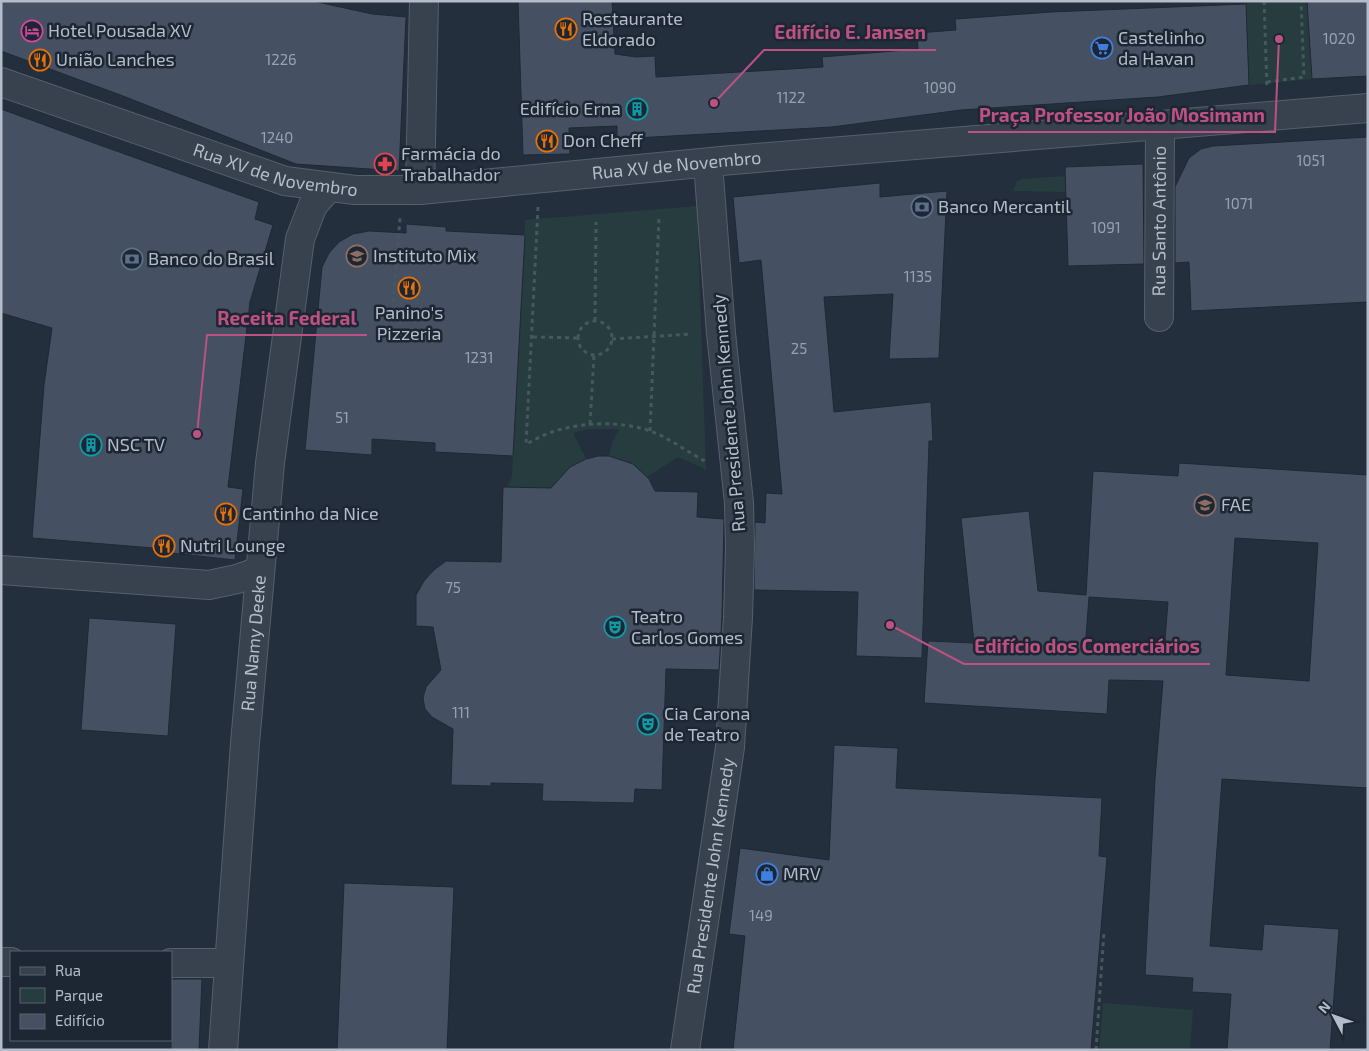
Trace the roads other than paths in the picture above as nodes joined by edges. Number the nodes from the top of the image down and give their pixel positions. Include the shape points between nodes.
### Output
1 (424, 1) edge
2 (1, 82) edge
3 (1368, 108) edge
4 (1160, 125) junction
5 (708, 163) junction
6 (285, 181) junction
7 (329, 187) junction
8 (411, 190) junction
9 (300, 239) junction
10 (1159, 317) dead end
11 (1, 570) edge
12 (260, 571) junction
13 (209, 584) junction
14 (256, 612) junction
15 (172, 963) edge
16 (229, 963) junction
17 (223, 1050) edge
18 (686, 1050) edge

1 - 8 street
2 - 6 street, Rua XV de Novembro
3 - 4 street, Rua XV de Novembro
4 - 5 street, Rua XV de Novembro
4 - 10 street, Rua Santo Antônio
5 - 8 street, Rua XV de Novembro
5 - 18 street, Rua Presidente John Kennedy via 721,333 740,503 738,617 730,747
6 - 7 street, Rua XV de Novembro
6 - 9 street, Rua Namy Deeke via 294,203
7 - 8 street, Rua XV de Novembro
7 - 9 street, Rua Namy Deeke via 313,205
9 - 12 street, Rua Namy Deeke via 270,463
11 - 13 street
12 - 13 street
12 - 14 street, Rua Namy Deeke
13 - 14 street
14 - 16 street, Rua Namy Deeke
15 - 16 street
16 - 17 street, Rua Namy Deeke

